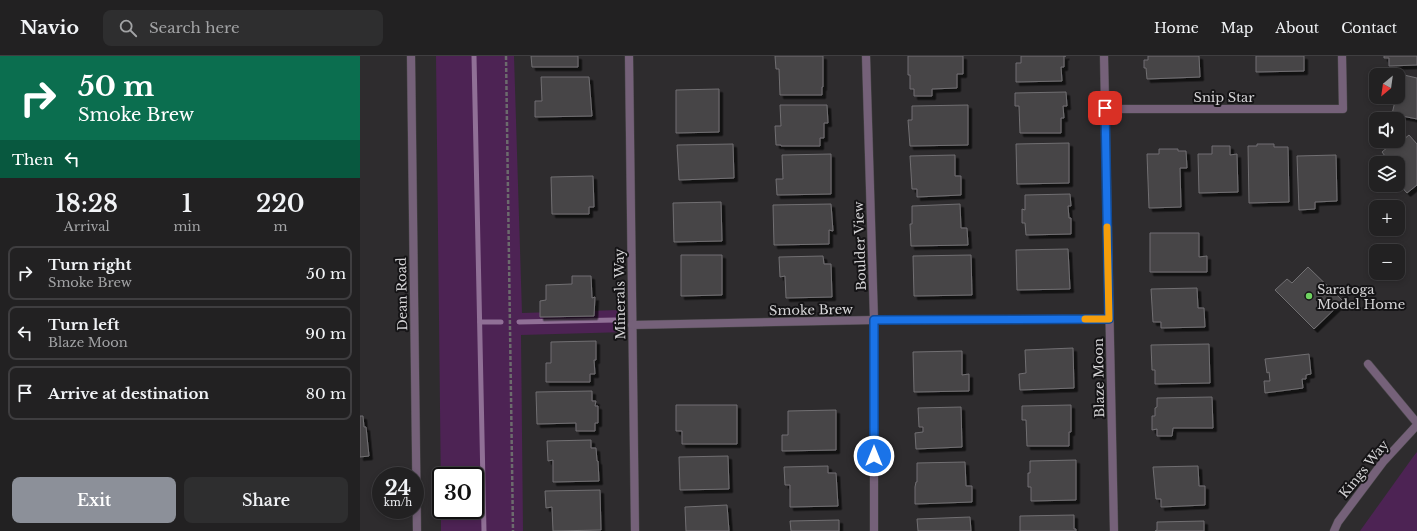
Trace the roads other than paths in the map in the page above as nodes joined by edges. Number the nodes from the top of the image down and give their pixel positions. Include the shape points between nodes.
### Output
1 (411, 56) edge
2 (630, 56) edge
3 (866, 56) edge
4 (1104, 56) edge
5 (1342, 56) edge
6 (1105, 108) junction
7 (1109, 319) junction
8 (874, 320) junction
9 (632, 325) junction
10 (1368, 364) dead end
11 (1417, 424) edge
12 (417, 531) edge
13 (635, 531) edge
14 (874, 531) edge
15 (1114, 531) edge
16 (1334, 531) edge

1 - 12 street, Dean Road
2 - 9 street, Minerals Way
3 - 8 street, Boulder View
4 - 6 street, Blaze Moon
5 - 6 street, Snip Star via 1343,109
6 - 7 street, Blaze Moon
7 - 8 street, Smoke Brew
7 - 15 street, Blaze Moon
8 - 9 street, Smoke Brew
8 - 14 street, Boulder View
9 - 13 street, Minerals Way
10 - 11 street
11 - 16 street, Kings Way via 1384,462 1338,522

